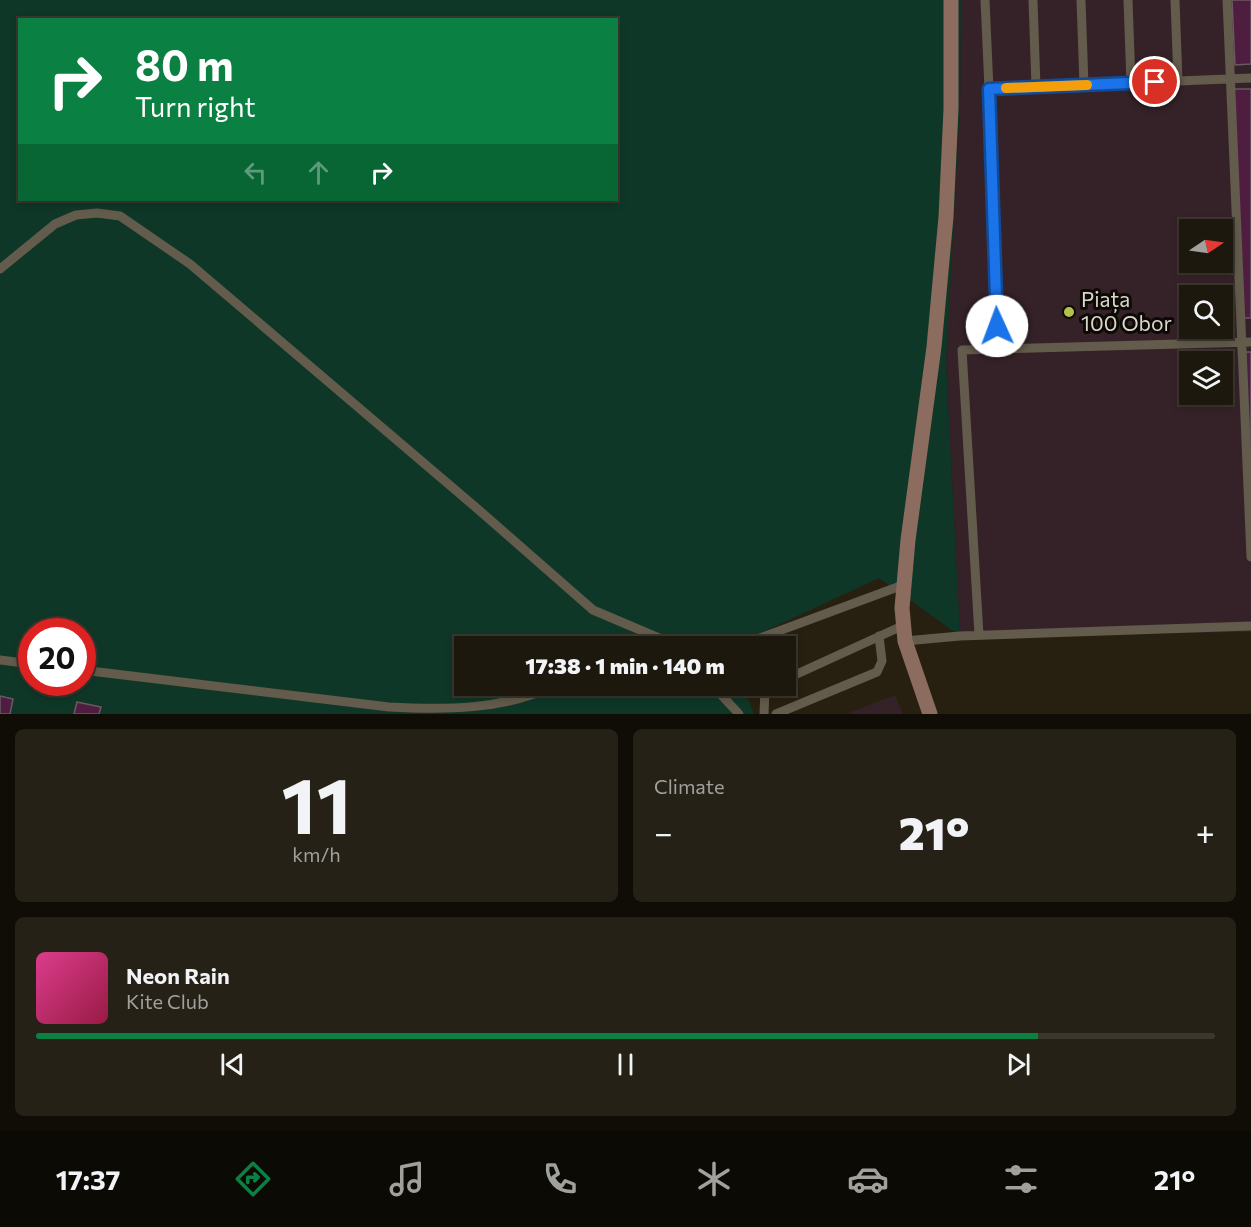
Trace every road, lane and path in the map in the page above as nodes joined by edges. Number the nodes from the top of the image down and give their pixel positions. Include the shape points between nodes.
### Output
1 (951, 0) edge
2 (985, 0) edge
3 (1034, 0) edge
4 (1081, 0) edge
5 (1128, 0) edge
6 (1175, 0) edge
7 (1227, 0) edge
8 (1232, 78) junction
9 (1251, 78) edge
10 (1178, 81) junction
11 (1131, 83) junction
12 (1084, 85) junction
13 (1036, 87) junction
14 (989, 89) junction
15 (0, 269) edge
16 (1247, 342) edge
17 (997, 350) junction
18 (1251, 557) edge
19 (903, 585) junction
20 (1251, 626) edge
21 (903, 633) junction
22 (979, 635) junction
23 (652, 636) edge
24 (765, 636) edge
25 (879, 636) junction
26 (0, 660) edge
27 (18, 662) edge
28 (96, 672) edge
29 (796, 674) edge
30 (527, 696) edge
31 (722, 696) edge
32 (766, 696) edge
33 (928, 708) edge
34 (739, 714) edge
35 (764, 714) edge
36 (776, 714) edge

1 - 19 street via 946,217 934,347
2 - 14 lane
3 - 13 lane
4 - 12 lane
5 - 11 lane
6 - 10 lane
7 - 8 lane
8 - 9 lane
8 - 10 lane
8 - 16 lane
10 - 11 lane
11 - 12 lane
12 - 13 lane
13 - 14 lane
14 - 17 lane
15 - 23 lane via 55,224 76,215 120,216 190,264 593,610
16 - 17 lane
16 - 18 lane
17 - 22 lane via 962,351
19 - 21 street
19 - 24 lane
20 - 22 lane
21 - 22 lane
21 - 25 lane
21 - 33 street
25 - 29 lane
25 - 36 lane via 882,661 877,672
26 - 27 lane
28 - 30 lane via 389,707 464,708
31 - 34 lane
32 - 35 lane

